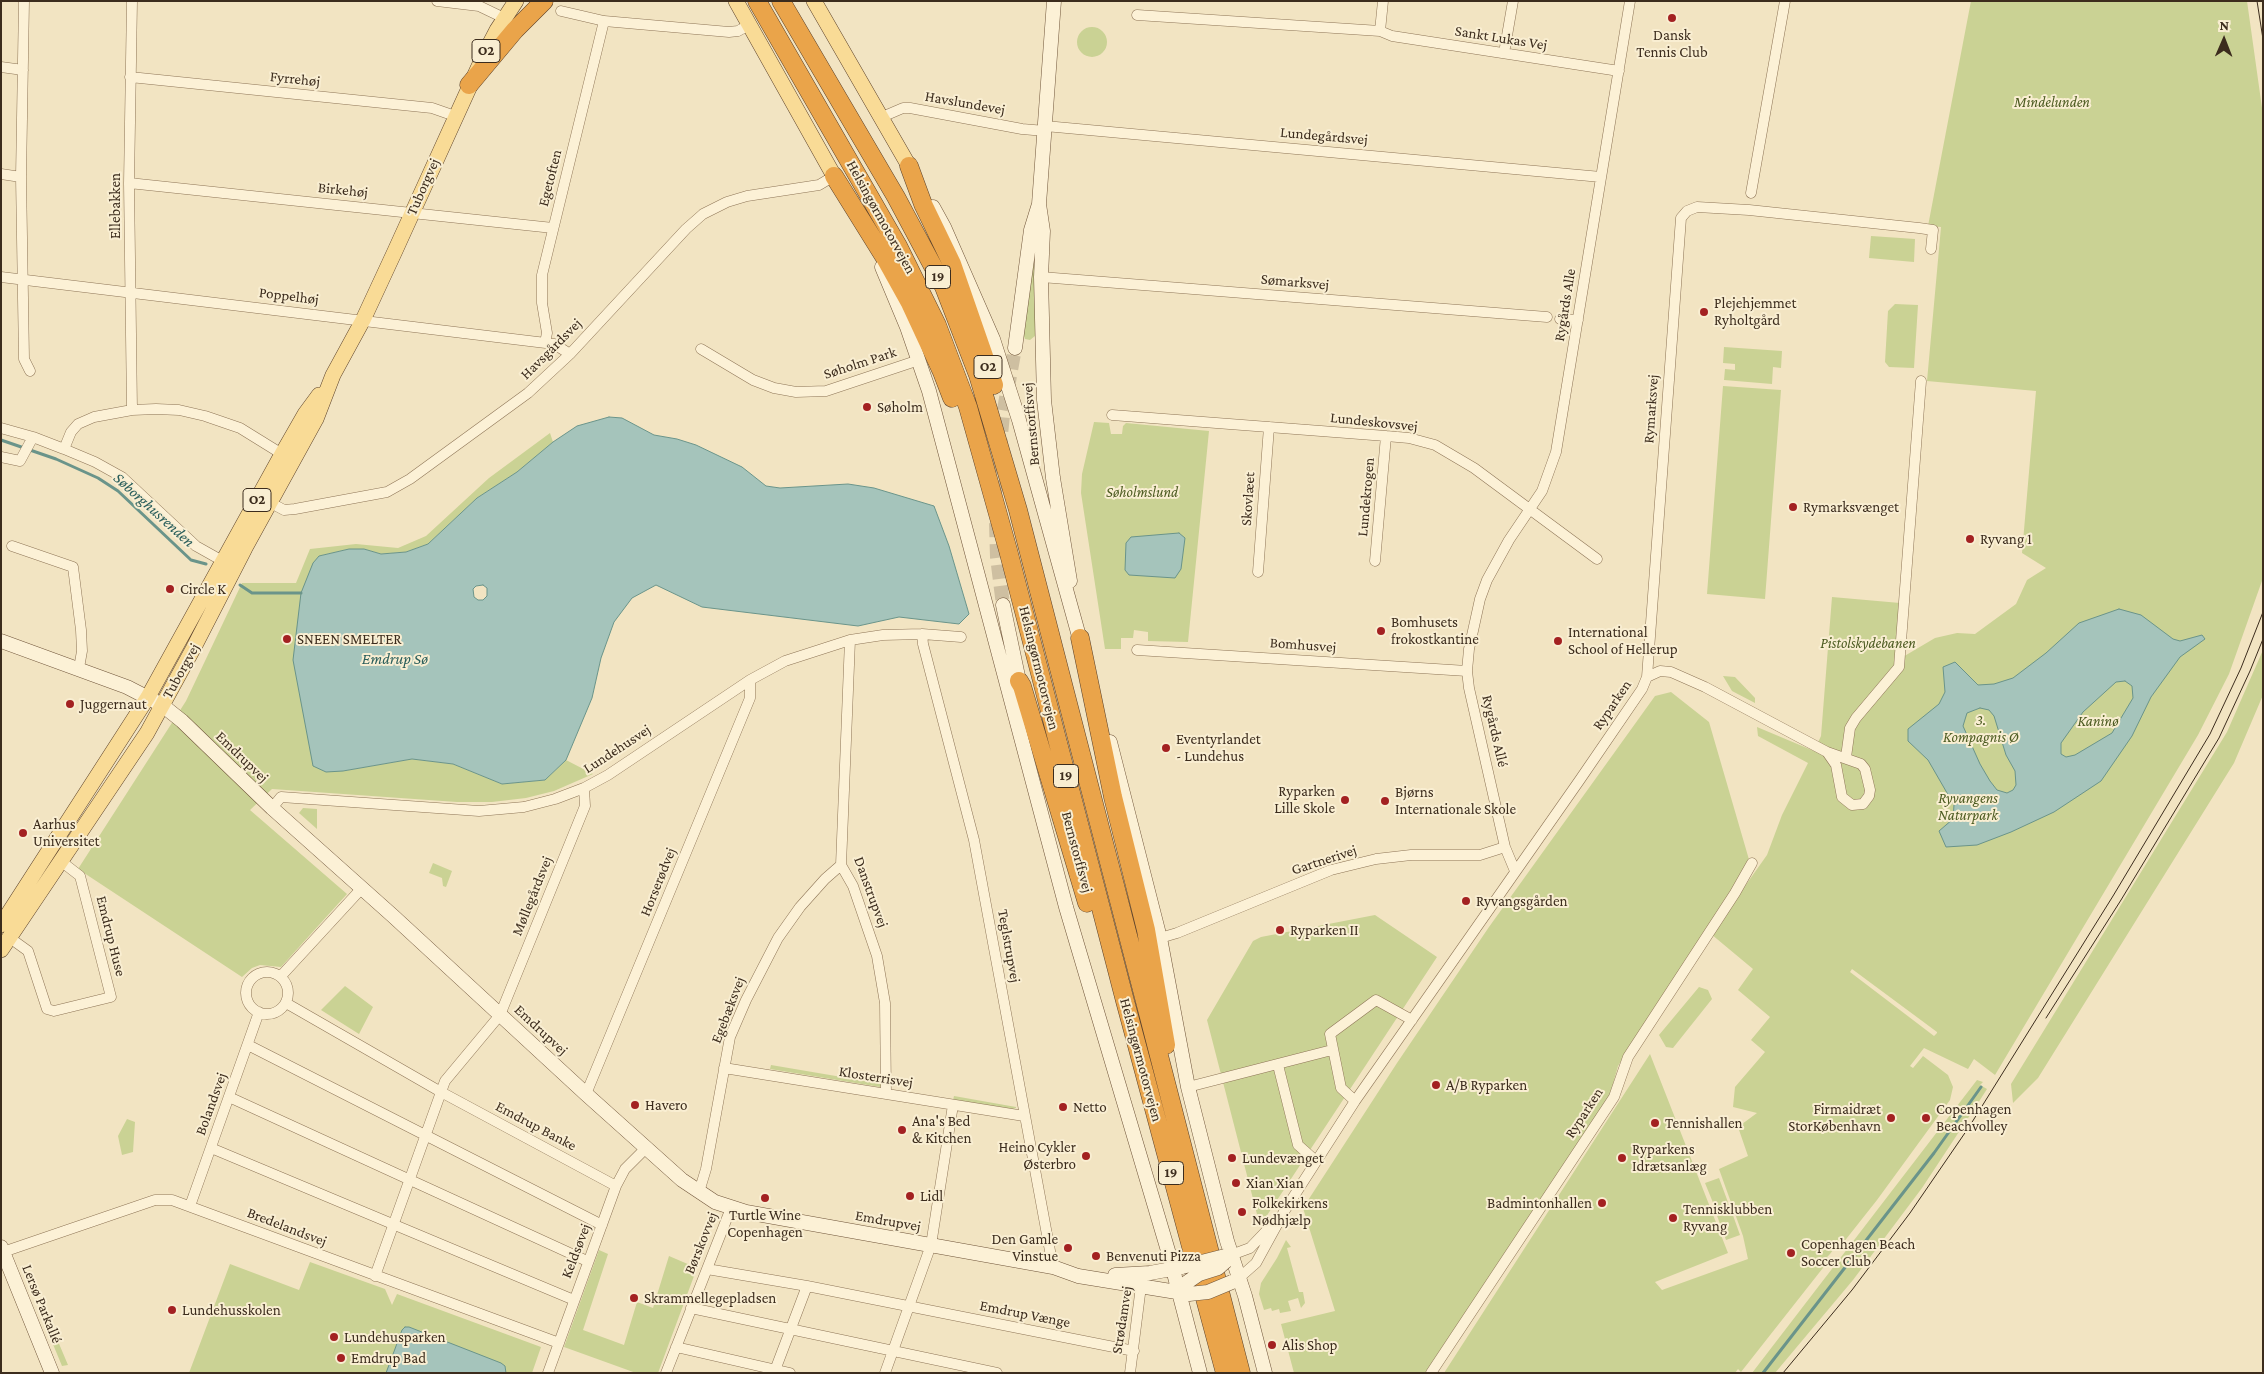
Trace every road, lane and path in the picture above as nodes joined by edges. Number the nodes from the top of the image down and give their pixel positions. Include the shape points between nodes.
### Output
1 (24, 1) edge
2 (132, 1) edge
3 (437, 1) edge
4 (516, 1) edge
5 (544, 1) edge
6 (736, 1) edge
7 (756, 1) edge
8 (781, 1) edge
9 (814, 1) edge
10 (1054, 1) edge
11 (1383, 1) edge
12 (1512, 1) edge
13 (1630, 1) edge
14 (1785, 1) edge
15 (561, 11) dead end
16 (1137, 15) dead end
17 (504, 18) junction
18 (604, 21) junction
19 (749, 25) junction
20 (1380, 31) junction
21 (1504, 53) junction
22 (1, 67) edge
23 (23, 70) junction
24 (1619, 71) junction
25 (130, 78) junction
26 (469, 85) junction
27 (455, 116) junction
28 (882, 117) junction
29 (1045, 128) junction
30 (909, 166) junction
31 (1, 174) edge
32 (834, 176) junction
33 (21, 177) junction
34 (1601, 177) junction
35 (129, 183) junction
36 (1752, 194) dead end
37 (1039, 204) junction
38 (412, 213) junction
39 (553, 228) junction
40 (1931, 249) dead end
41 (1, 277) edge
42 (1042, 277) junction
43 (23, 280) junction
44 (130, 293) junction
45 (1547, 317) dead end
46 (1560, 318) dead end
47 (363, 320) junction
48 (1578, 320) junction
49 (546, 343) junction
50 (1015, 348) tunnel mouth
51 (701, 350) dead end
52 (570, 354) junction
53 (919, 360) junction
54 (30, 372) dead end
55 (333, 376) junction
56 (1921, 381) dead end
57 (132, 410) junction
58 (1112, 416) dead end
59 (1269, 427) junction
60 (1, 428) edge
61 (1386, 436) junction
62 (33, 437) junction
63 (64, 449) junction
64 (282, 454) junction
65 (1, 457) edge
66 (270, 502) junction
67 (1529, 510) junction
68 (12, 546) dead end
69 (1008, 550) junction
70 (1596, 559) dead end
71 (1375, 560) dead end
72 (229, 564) junction
73 (1258, 572) dead end
74 (1036, 578) junction
75 (1481, 596) joint
76 (1003, 605) tunnel mouth
77 (922, 634) junction
78 (962, 637) dead end
79 (1080, 638) junction
80 (850, 640) junction
81 (1, 641) edge
82 (1137, 650) dead end
83 (79, 668) junction
84 (1467, 672) junction
85 (1647, 677) junction
86 (750, 680) junction
87 (1019, 681) junction
88 (148, 698) junction
89 (162, 705) junction
90 (1827, 752) junction
91 (1846, 757) junction
92 (584, 788) junction
93 (272, 808) junction
94 (1505, 847) junction
95 (62, 862) junction
96 (1752, 863) dead end
97 (841, 865) junction
98 (1515, 871) junction
99 (362, 888) junction
100 (6, 931) edge
101 (1160, 938) junction
102 (1, 950) edge
103 (281, 976) junction
104 (1125, 1001) junction
105 (286, 1003) junction
106 (259, 1012) junction
107 (500, 1015) junction
108 (1412, 1020) junction
109 (248, 1045) junction
110 (1332, 1050) junction
111 (1278, 1065) junction
112 (724, 1068) junction
113 (1117, 1078) junction
114 (1188, 1087) junction
115 (441, 1092) junction
116 (586, 1094) junction
117 (886, 1094) junction
118 (229, 1098) junction
119 (1355, 1101) junction
120 (953, 1105) junction
121 (1024, 1116) junction
122 (1178, 1128) junction
123 (425, 1135) junction
124 (211, 1148) junction
125 (646, 1148) junction
126 (1316, 1161) junction
127 (409, 1180) junction
128 (616, 1186) junction
129 (699, 1192) junction
130 (190, 1206) junction
131 (731, 1208) junction
132 (1285, 1210) junction
133 (394, 1225) junction
134 (602, 1225) junction
135 (931, 1245) junction
136 (2, 1250) edge
137 (1227, 1257) junction
138 (587, 1261) junction
139 (1052, 1267) junction
140 (1178, 1268) junction
141 (707, 1269) junction
142 (1150, 1273) junction
143 (375, 1276) junction
144 (1236, 1280) junction
145 (807, 1286) junction
146 (1142, 1286) junction
147 (1185, 1290) junction
148 (574, 1300) junction
149 (691, 1308) junction
150 (910, 1308) junction
151 (790, 1328) junction
152 (558, 1343) junction
153 (1216, 1346) junction
154 (676, 1347) junction
155 (894, 1350) junction
156 (1134, 1352) junction
157 (774, 1371) edge
158 (52, 1373) edge
159 (548, 1373) edge
160 (666, 1373) edge
161 (790, 1373) edge
162 (885, 1373) edge
163 (997, 1373) edge
164 (1130, 1373) edge
165 (1200, 1373) edge
166 (1217, 1373) edge
167 (1225, 1373) edge
168 (1242, 1373) edge
169 (1266, 1373) edge
170 (1431, 1373) edge

1 - 23 street
2 - 25 street, Ellebakken
3 - 17 street via 479,6
4 - 17 main road, Tuborgvej / O2
5 - 26 highway
6 - 19 main road
7 - 69 highway, Helsingørmotorvejen / 19 via 876,206 926,301 968,407
8 - 74 highway, Helsingørmotorvejen / 19 via 896,197 944,287 984,394
9 - 28 main road, O2
10 - 29 street, Bernstorffsvej
11 - 20 street
12 - 21 street
13 - 24 street, Rygårds Alle
14 - 36 street
15 - 18 street
16 - 20 street, Sankt Lukas Vej
17 - 26 main road, Tuborgvej / O2
18 - 19 street via 730,32
18 - 39 street, Egetoften
19 - 32 main road
20 - 21 street, Sankt Lukas Vej via 1392,36
21 - 24 street, Sankt Lukas Vej
22 - 23 street
23 - 33 street
24 - 34 street, Rygårds Alle
25 - 27 street, Fyrrehøj via 432,108
25 - 35 street, Ellebakken
26 - 27 main road, Tuborgvej / O2
27 - 38 main road, Tuborgvej / O2
28 - 29 street, Havslundevej via 910,108 1022,129
28 - 30 main road, O2
29 - 34 street, Lundegårdsvej
29 - 37 street, Bernstorffsvej
30 - 74 highway, O2 via 952,264 998,398 1009,438
30 - 79 street via 944,227 993,339
31 - 33 street
32 - 52 street, Havsgårdsvej via 819,185 747,196 703,214
32 - 53 street via 880,262
32 - 69 highway via 885,258 924,330
33 - 43 street
34 - 48 street, Rygårds Alle
35 - 38 street, Birkehøj
35 - 44 street, Ellebakken
37 - 42 street, Bernstorffsvej via 1043,231
37 - 50 street, Bernstorffsvej via 1031,230
38 - 39 street, Birkehøj
38 - 47 main road, Tuborgvej / O2
39 - 49 street, Egetoften via 541,289
40 - 85 street, Rymarksvej via 1933,230 1919,228 1697,207 1681,218
41 - 43 street, Poppelhøj
42 - 45 street, Sømarksvej
42 - 79 street, Bernstorffsvej via 1042,361 1048,440
43 - 44 street, Poppelhøj
43 - 54 street via 24,359
44 - 47 street, Poppelhøj
44 - 57 street, Ellebakken
46 - 48 street
47 - 49 street, Poppelhøj
47 - 55 main road, Tuborgvej / O2
48 - 67 street, Rygårds Alle via 1556,452 1542,491
49 - 52 street, Poppelhøj
51 - 53 street, Søholm Park via 753,380 796,392 826,391
52 - 66 street, Havsgårdsvej via 528,393 410,479 387,492 284,510
53 - 113 street via 1066,907
55 - 64 main road, Tuborgvej / O2 via 305,414
55 - 66 main road, Tuborgvej / O2 via 316,419
56 - 91 street via 1899,667 1850,728
57 - 63 street via 94,417 78,424
57 - 64 street via 179,410 205,416 240,428
58 - 59 street, Lundeskovsvej
59 - 61 street, Lundeskovsvej
59 - 73 street, Skovlæet
60 - 62 street
61 - 67 street, Lundeskovsvej via 1435,444 1474,468
61 - 71 street, Lundekrogen
62 - 63 street
62 - 65 street via 20,461
63 - 72 street via 122,477 196,546
64 - 72 main road, Tuborgvej / O2
66 - 72 main road, Tuborgvej / O2
67 - 70 street, Lundeskovsvej
67 - 75 street, Rygårds Alle via 1509,540
68 - 83 street via 73,567 81,630
69 - 104 highway, Helsingørmotorvejen / 19
72 - 88 main road, Tuborgvej / O2
72 - 89 main road, Tuborgvej / O2
74 - 122 highway, Helsingørmotorvejen / 19
75 - 84 street, Rygårds Allé via 1472,628
76 - 87 street, Bernstorffsvej
77 - 78 street, Lundehusvej
77 - 80 street, Lundehusvej
77 - 121 street, Teglstrupvej via 974,840
79 - 101 street
79 - 122 highway via 1104,758 1153,962
80 - 86 street, Lundehusvej via 785,661
80 - 97 street, Danstrupvej
81 - 83 street, Emdrupvej
82 - 84 street, Bomhusvej
83 - 88 street, Emdrupvej
84 - 94 street, Rygårds Allé
85 - 90 street via 1660,671 1671,672
85 - 98 street, Ryparken via 1642,689
86 - 92 street, Lundehusvej
86 - 116 street, Horserødvej via 750,698
87 - 104 highway via 1094,925
87 - 113 street, Bernstorffsvej via 1016,687
88 - 89 street, Emdrupvej
88 - 100 main road, Tuborgvej / O2
89 - 93 street, Emdrupvej
89 - 95 main road, Tuborgvej / O2
90 - 91 street
90 - 91 street via 1836,765 1842,797 1852,805 1863,804 1870,790 1865,768
92 - 93 street, Lundehusvej via 555,799 499,810 281,797
92 - 107 street, Møllegårdsvej via 585,806
93 - 99 street, Emdrupvej
94 - 98 street, Rygårds Allé
94 - 101 street, Gartnerivej via 1480,855 1411,855 1376,859 1331,870
95 - 100 main road, Tuborgvej / O2
95 - 100 street, Emdrup Huse via 80,876 111,997 54,1011 47,1009 28,951
96 - 170 street, Ryparken via 1628,1056 1614,1096
97 - 112 street, Egebæksvej via 800,907 760,969 730,1037
97 - 117 street, Danstrupvej via 853,886 877,956 885,1003
98 - 108 street, Ryparken
99 - 103 street
99 - 107 street, Emdrupvej
100 - 102 main road, Tuborgvej / O2
101 - 114 street
103 - 105 street via 288,989
103 - 106 street via 261,972 250,980 246,994 248,1002
104 - 153 highway, Helsingørmotorvejen / 19
105 - 106 street via 274,1013
105 - 115 street, Emdrup Banke
106 - 109 street, Bolandsvej
107 - 115 street via 445,1081
107 - 116 street, Emdrupvej
108 - 110 street via 1376,1000 1330,1034
108 - 119 street, Ryparken
109 - 118 street, Bolandsvej
109 - 123 street
110 - 111 street
110 - 119 street via 1341,1088
111 - 114 street
111 - 126 street via 1298,1145
112 - 117 street, Klosterrisvej
112 - 129 street, Egebæksvej
113 - 140 street
114 - 137 street
115 - 123 street
115 - 128 street, Emdrup Banke
116 - 125 street, Emdrupvej
117 - 120 street, Klosterrisvej
118 - 124 street, Bolandsvej
118 - 127 street
119 - 126 street, Ryparken
120 - 121 street, Klosterrisvej
120 - 135 street
121 - 139 street, Teglstrupvej
122 - 168 highway, Helsingørmotorvejen / 19
123 - 127 street
123 - 134 street
124 - 130 street, Bolandsvej
124 - 133 street
125 - 128 street, Keldsøvej via 625,1169
125 - 129 street, Emdrupvej
126 - 132 street, Ryparken
127 - 133 street
127 - 138 street
128 - 134 street, Keldsøvej
129 - 131 street, Emdrupvej
130 - 136 street, Bredelandsvej via 172,1200 156,1200
130 - 143 street, Bredelandsvej
131 - 135 street, Emdrupvej
131 - 141 street, Børskovvej
132 - 137 street, Ryparken via 1258,1242
132 - 144 street, Ryparken via 1256,1263
133 - 143 street
133 - 148 street
134 - 138 street, Keldsøvej
135 - 139 street, Emdrupvej
135 - 150 street
136 - 158 street, Lersø Parkallé
137 - 140 street, Emdrupvej, bridge
137 - 144 street
137 - 147 street, bridge via 1218,1268 1199,1274
138 - 148 street, Keldsøvej
139 - 142 street, Emdrupvej via 1071,1266 1118,1275
139 - 146 street, Emdrupvej via 1070,1274
140 - 142 street, Emdrupvej
140 - 147 street
141 - 145 street, Emdrup Vænge
141 - 149 street, Børskovvej
142 - 146 street, Strødamvej
143 - 152 street, Bredelandsvej
144 - 147 street, Emdrupvej, bridge via 1208,1292
144 - 169 street
145 - 150 street, Emdrup Vænge
145 - 151 street
146 - 147 street, Emdrupvej
146 - 156 street, Strødamvej
147 - 165 street
148 - 152 street, Keldsøvej
149 - 151 street
149 - 154 street, Børskovvej
150 - 155 street
150 - 156 street, Emdrup Vænge
151 - 155 street
151 - 157 street
152 - 159 street, Keldsøvej
153 - 166 highway
153 - 167 highway, Helsingørmotorvejen / 19
154 - 157 street
154 - 160 street, Børskovvej
155 - 162 street
155 - 163 street
156 - 164 street, Strødamvej
157 - 161 street

